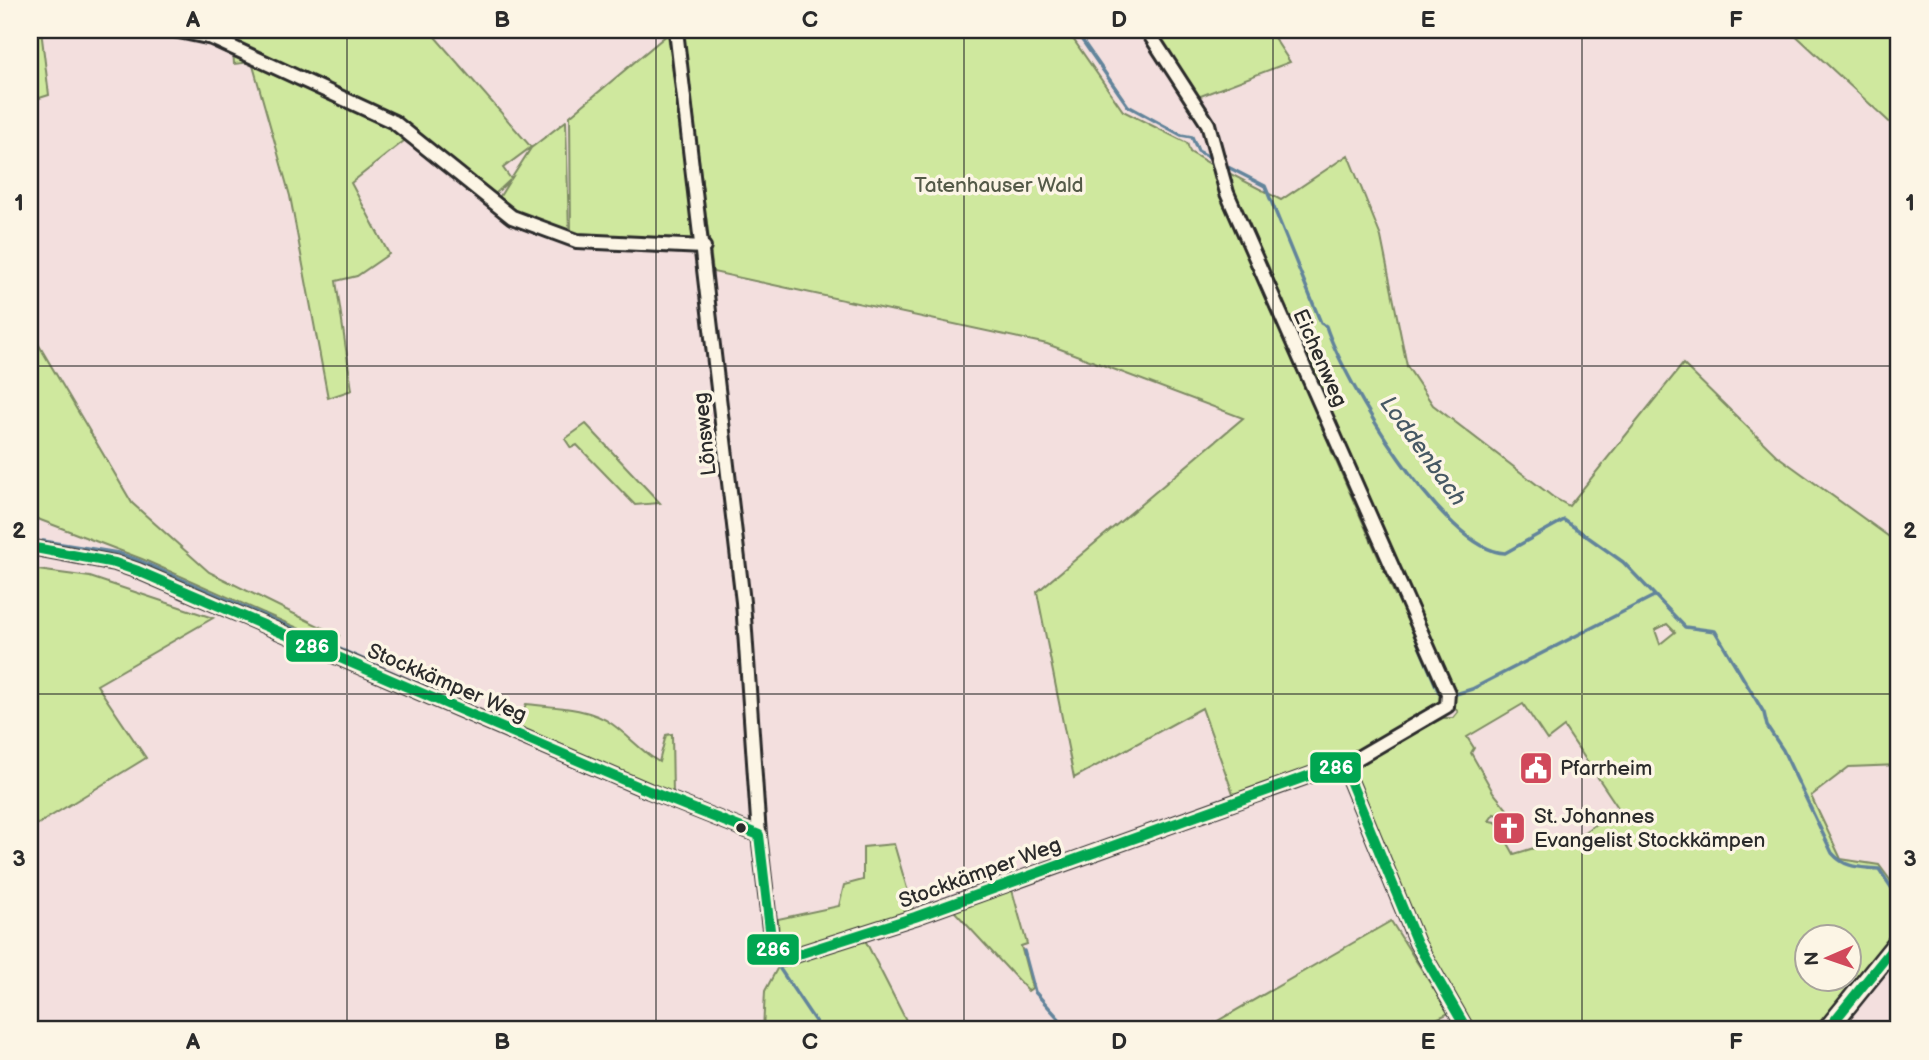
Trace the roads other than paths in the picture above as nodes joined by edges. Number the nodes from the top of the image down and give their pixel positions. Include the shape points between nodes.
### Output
1 (174, 30) edge
2 (676, 30) edge
3 (1147, 30) edge
4 (704, 247) junction
5 (30, 547) edge
6 (1344, 766) junction
7 (759, 835) junction
8 (1899, 941) edge
9 (1467, 1030) edge
10 (1826, 1030) edge

1 - 4 street via 212,38 394,122 512,217 577,241
2 - 4 street, Lönsweg
3 - 6 street, Eichenweg via 1208,124 1227,193 1448,693 1447,706
4 - 7 street, Lönsweg via 743,602
5 - 7 street, Stockkämper Weg via 138,571
6 - 7 street, Stockkämper Weg via 788,959 773,952
6 - 9 street via 1418,943
8 - 10 street

